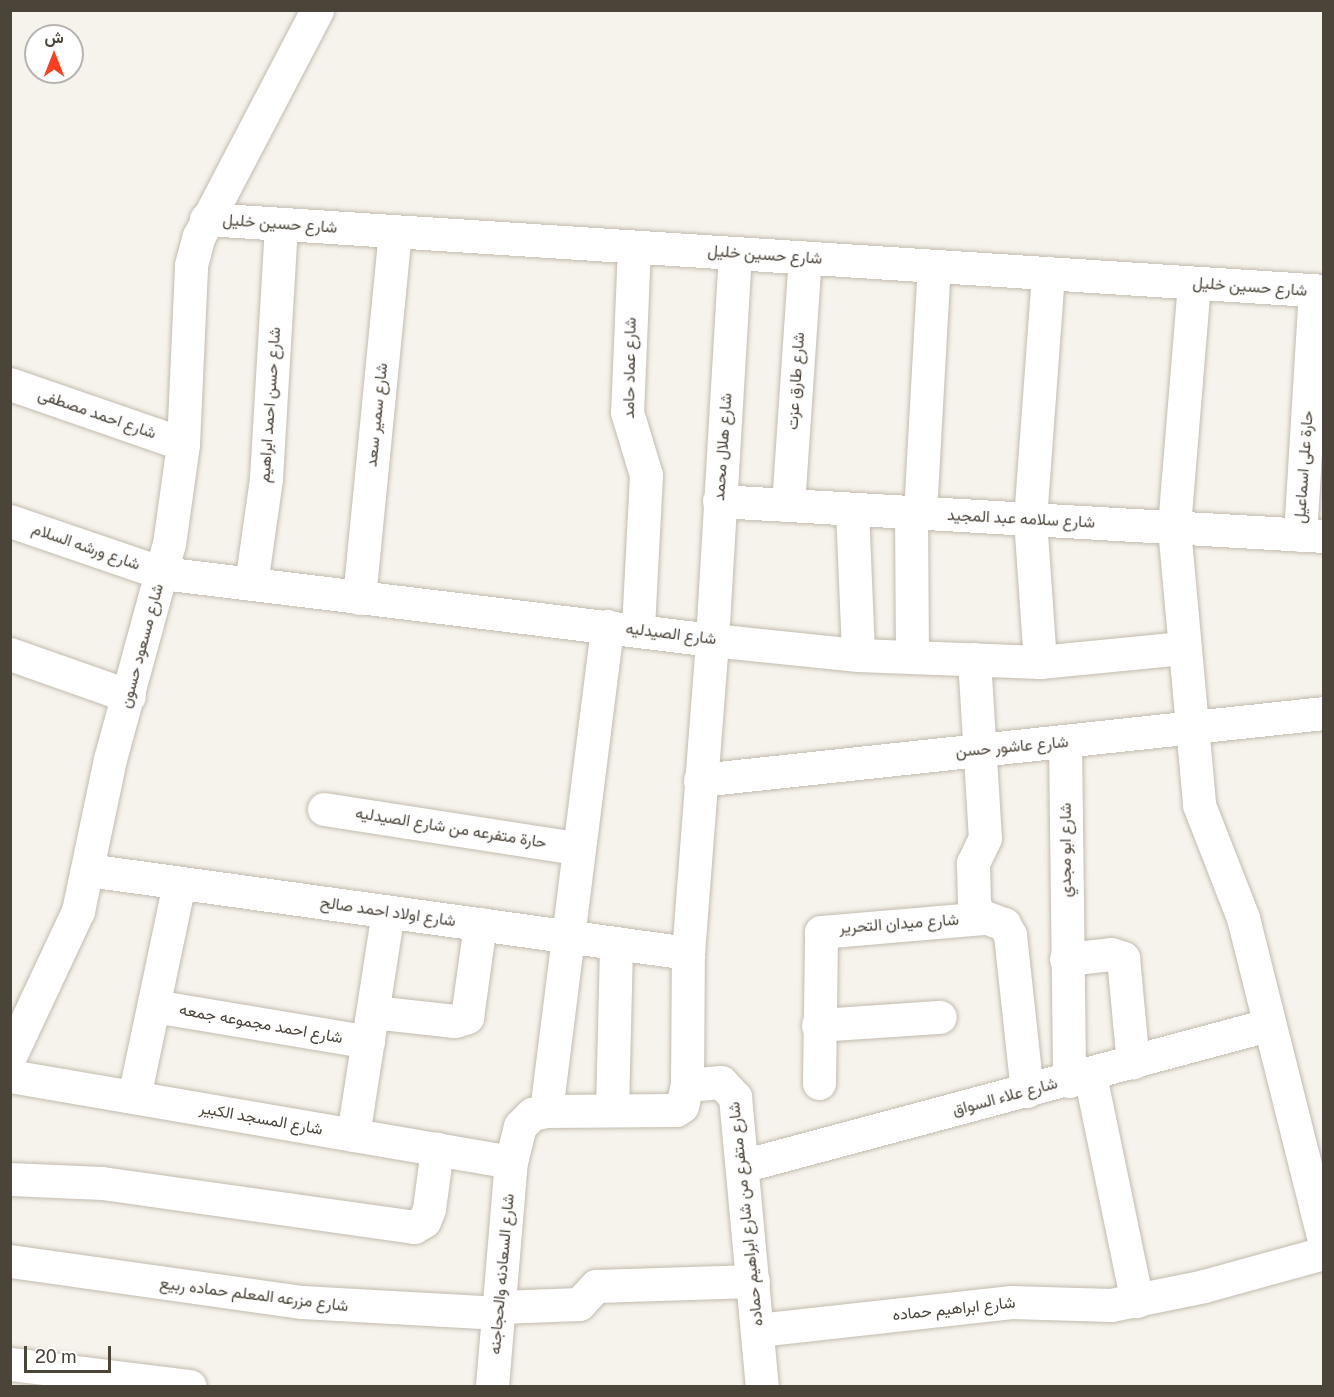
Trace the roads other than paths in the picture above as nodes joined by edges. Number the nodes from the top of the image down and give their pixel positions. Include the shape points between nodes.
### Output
1 (317, 10) edge
2 (206, 219) junction
3 (281, 224) junction
4 (394, 232) junction
5 (634, 247) junction
6 (735, 254) junction
7 (804, 258) junction
8 (934, 266) junction
9 (1048, 273) junction
10 (1194, 283) junction
11 (1319, 291) edge
12 (10, 384) edge
13 (183, 444) junction
14 (719, 501) junction
15 (788, 505) junction
16 (852, 509) junction
17 (916, 512) junction
18 (1030, 519) junction
19 (10, 521) edge
20 (1174, 528) junction
21 (1312, 535) edge
22 (162, 573) junction
23 (251, 584) junction
24 (359, 598) junction
25 (623, 628) junction
26 (712, 640) junction
27 (1182, 648) junction
28 (10, 654) edge
29 (858, 655) junction
30 (912, 657) junction
31 (974, 659) junction
32 (1040, 662) junction
33 (129, 696) junction
34 (1323, 713) edge
35 (1191, 730) junction
36 (1065, 741) junction
37 (979, 750) junction
38 (700, 780) junction
39 (324, 809) dead end
40 (578, 848) junction
41 (88, 870) junction
42 (179, 883) junction
43 (388, 912) junction
44 (984, 918) junction
45 (480, 924) junction
46 (566, 936) junction
47 (616, 943) junction
48 (688, 953) junction
49 (1066, 959) junction
50 (154, 1006) junction
51 (940, 1017) dead end
52 (818, 1025) junction
53 (1268, 1025) junction
54 (371, 1027) junction
55 (10, 1056) edge
56 (1133, 1063) junction
57 (10, 1076) edge
58 (1079, 1078) junction
59 (819, 1083) dead end
60 (687, 1084) junction
61 (1027, 1091) junction
62 (134, 1097) junction
63 (612, 1110) junction
64 (546, 1111) junction
65 (353, 1135) junction
66 (437, 1149) junction
67 (512, 1162) junction
68 (742, 1166) junction
69 (10, 1179) edge
70 (1323, 1240) edge
71 (1323, 1253) edge
72 (10, 1261) edge
73 (753, 1281) junction
74 (1137, 1301) junction
75 (500, 1310) junction
76 (758, 1330) junction
77 (10, 1364) edge
78 (190, 1386) edge
79 (492, 1386) edge
80 (762, 1386) edge

1 - 2 street, شارع مسعود حسون
2 - 3 street, شارع حسين خليل
2 - 13 street, شارع مسعود حسون via 192,265
3 - 4 street, شارع حسين خليل
3 - 23 street, شارع حسن احمد ابراهيم via 266,478
4 - 5 street, شارع حسين خليل
4 - 24 street, شارع سمير سعد
5 - 6 street, شارع حسين خليل
5 - 25 street, شارع عماد حامد via 627,412 646,475
6 - 7 street, شارع حسين خليل
6 - 14 street, شارع هلال محمد
7 - 8 street, شارع حسين خليل
7 - 15 street, شارع طارق عزت
8 - 9 street, شارع حسين خليل
8 - 17 street
9 - 10 street, شارع حسين خليل
9 - 18 street
10 - 11 street, شارع حسين خليل
10 - 20 street
11 - 21 street, حارة على اسماعيل
12 - 13 street, شارع احمد مصطفى
13 - 22 street, شارع مسعود حسون
14 - 15 street, شارع سلامه عبد المجيد
14 - 26 street, شارع هلال محمد
15 - 16 street, شارع سلامه عبد المجيد
16 - 17 street, شارع سلامه عبد المجيد
16 - 29 street
17 - 18 street, شارع سلامه عبد المجيد
17 - 30 street
18 - 20 street, شارع سلامه عبد المجيد
18 - 32 street
19 - 22 street, شارع ورشه السلام
20 - 21 street, شارع سلامه عبد المجيد
20 - 27 street
22 - 23 street, شارع الصيدليه
22 - 33 street, شارع مسعود حسون
23 - 24 street, شارع الصيدليه
24 - 25 street, شارع الصيدليه
25 - 26 street, شارع الصيدليه
25 - 40 street
26 - 29 street, شارع الصيدليه
26 - 38 street, شارع هلال محمد
27 - 32 street, شارع الصيدليه
27 - 35 street
28 - 33 street
29 - 30 street, شارع الصيدليه
30 - 31 street, شارع الصيدليه
31 - 32 street, شارع الصيدليه
31 - 37 street
33 - 41 street, شارع مسعود حسون via 110,759
34 - 35 street, شارع عاشور حسن
35 - 36 street, شارع عاشور حسن
35 - 53 street via 1199,805 1243,918
36 - 37 street, شارع عاشور حسن
36 - 49 street, شارع ابو مجدي
37 - 38 street, شارع عاشور حسن
37 - 44 street via 985,843 974,858 973,873 975,909
38 - 48 street, شارع هلال محمد
39 - 40 street, حارة متفرعه من شارع الصيدليه
40 - 46 street
41 - 42 street, شارع اولاد احمد صالح
41 - 55 street, شارع مسعود حسون via 78,911
42 - 43 street, شارع اولاد احمد صالح
42 - 50 street
43 - 45 street, شارع اولاد احمد صالح
43 - 54 street
44 - 52 street, شارع ميدان التحرير via 821,932
44 - 61 street via 1004,924 1010,935
45 - 46 street, شارع اولاد احمد صالح
45 - 54 street, شارع احمد مجموعه جمعه via 467,1017
46 - 47 street, شارع اولاد احمد صالح
46 - 64 street
47 - 48 street, شارع اولاد احمد صالح
47 - 63 street
48 - 60 street, شارع هلال محمد
49 - 56 street via 1111,954 1123,958
49 - 58 street, شارع ابو مجدي
50 - 54 street, شارع احمد مجموعه جمعه
50 - 62 street
51 - 52 street
52 - 59 street, شارع ميدان التحرير
53 - 56 street, شارع علاء السواق
53 - 70 street
54 - 65 street
56 - 58 street, شارع علاء السواق
57 - 62 street, شارع المسجد الكبير
58 - 61 street, شارع علاء السواق
58 - 74 street, شارع ابو مجدي
60 - 63 street via 682,1106 676,1110
60 - 68 street, شارع متفرع من شارع ابراهيم حماده via 721,1082 730,1088 735,1097
61 - 68 street, شارع علاء السواق
62 - 65 street, شارع المسجد الكبير
63 - 64 street
64 - 67 street, شارع السعادنه والحجاجنه via 532,1114 520,1126
65 - 66 street, شارع المسجد الكبير
66 - 67 street, شارع المسجد الكبير
66 - 69 street via 429,1209 424,1221 414,1227 102,1183
67 - 75 street, شارع السعادنه والحجاجنه
68 - 73 street, شارع متفرع من شارع ابراهيم حماده
71 - 74 street, شارع ابراهيم حماده
72 - 75 street, شارع مزرعه المعلم حماده ربيع via 302,1302
73 - 75 street, شارع مزرعه المعلم حماده ربيع via 596,1286 579,1304
73 - 76 street, شارع متفرع من شارع ابراهيم حماده
74 - 76 street, شارع ابراهيم حماده via 1082,1307 1011,1302
75 - 79 street, شارع السعادنه والحجاجنه
76 - 80 street, شارع متفرع من شارع ابراهيم حماده
77 - 78 street

